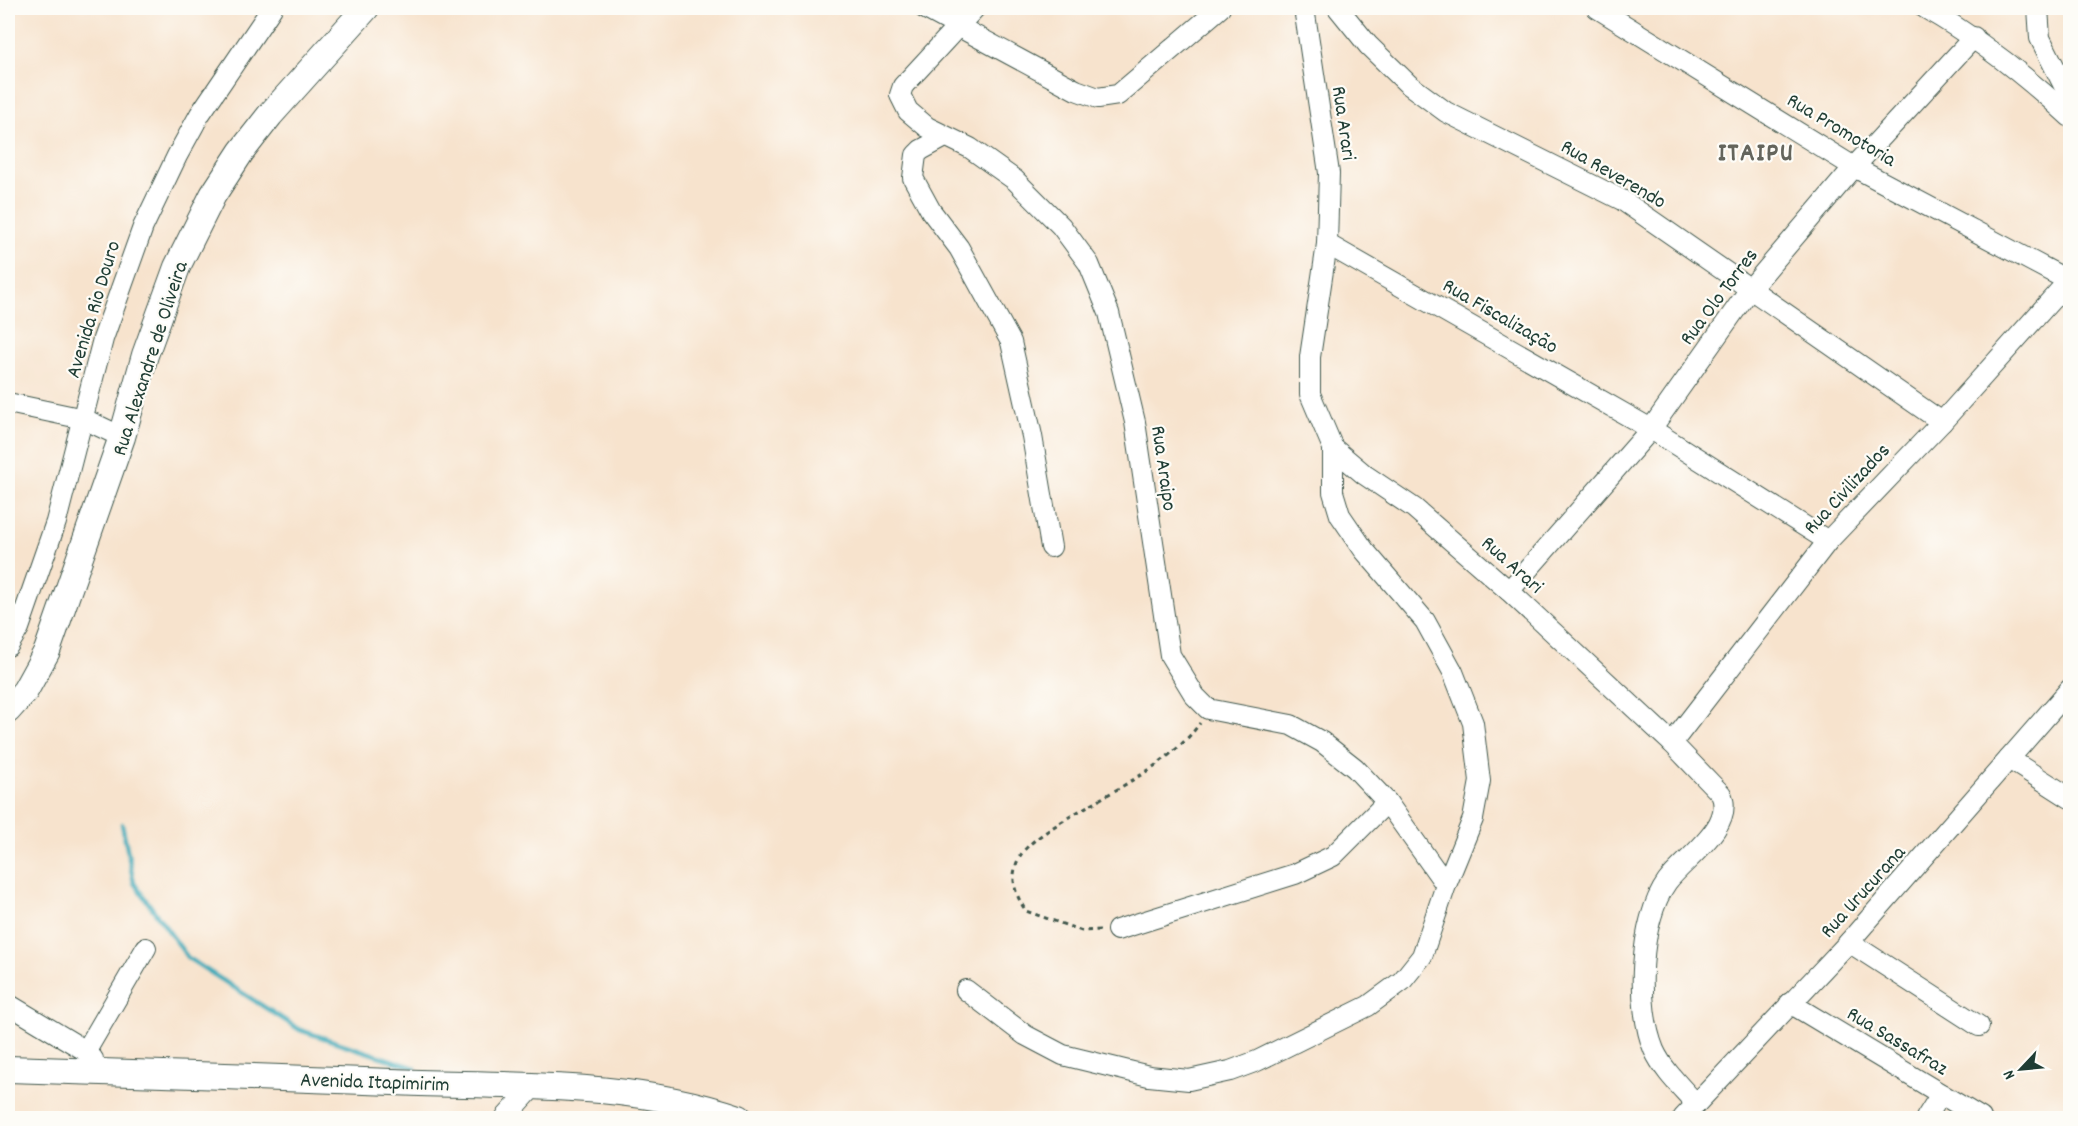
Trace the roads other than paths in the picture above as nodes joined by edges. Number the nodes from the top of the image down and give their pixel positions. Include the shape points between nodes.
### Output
1 (366, 8) edge
2 (924, 8) edge
3 (975, 8) edge
4 (1220, 8) edge
5 (1304, 8) edge
6 (1338, 8) edge
7 (1597, 8) edge
8 (1925, 8) edge
9 (2038, 8) edge
10 (268, 9) edge
11 (956, 26) junction
12 (1974, 37) junction
13 (2070, 98) edge
14 (2070, 117) edge
15 (945, 137) junction
16 (1854, 167) junction
17 (1327, 244) junction
18 (2070, 280) edge
19 (1750, 289) junction
20 (8, 403) edge
21 (84, 419) junction
22 (1942, 422) junction
23 (1652, 429) junction
24 (123, 437) junction
25 (1333, 448) junction
26 (1828, 541) junction
27 (1051, 547) dead end
28 (1509, 591) junction
29 (8, 646) edge
30 (2070, 689) edge
31 (8, 710) edge
32 (1672, 743) junction
33 (2009, 759) junction
34 (2070, 798) edge
35 (1387, 802) junction
36 (1446, 885) junction
37 (1117, 930) road end
38 (1850, 942) junction
39 (146, 948) dead end
40 (966, 990) dead end
41 (1790, 1003) junction
42 (8, 1004) edge
43 (1979, 1026) dead end
44 (86, 1051) junction
45 (8, 1069) edge
46 (102, 1072) junction
47 (533, 1087) junction
48 (1941, 1094) junction
49 (1689, 1111) edge
50 (505, 1119) edge
51 (739, 1119) edge
52 (1926, 1119) edge
53 (1981, 1119) edge

1 - 24 main road, Rua Alexandre de Oliveira via 270,116 213,195 177,267 145,355
2 - 11 street
3 - 11 street
4 - 11 street via 1118,95 1098,98
5 - 17 street, Rua Arari via 1329,173
6 - 19 street, Rua Reverendo via 1368,45 1408,84 1446,112 1622,200
7 - 16 street, Rua Promotoria
8 - 12 street
9 - 13 street via 2040,38
10 - 21 street, Avenida Rio Douro via 200,114 143,227 103,339
11 - 15 street, Rua Araipo via 903,86 900,95 908,111
12 - 14 street via 2028,77
12 - 16 street, Rua Olo Torres
15 - 27 street via 916,155 913,178 931,211 959,248 1011,342
15 - 35 street, Rua Araipo via 970,148 1015,180 1061,226 1089,264 1109,313 1135,422 1170,655 1195,696 1208,709 1291,725 1322,742
16 - 18 street, Rua Promotoria
16 - 19 street, Rua Olo Torres
17 - 23 street, Rua Fiscalização
17 - 25 street, Rua Arari via 1310,357 1310,394
18 - 22 street, Rua Civilizados
19 - 22 street
19 - 23 street, Rua Olo Torres
20 - 21 street
21 - 24 street
21 - 29 street, Avenida Rio Douro via 56,522 20,628
22 - 26 street, Rua Civilizados
23 - 26 street
23 - 28 street, Rua Olo Torres
24 - 31 main road, Rua Alexandre de Oliveira via 47,651 25,691
25 - 28 street, Rua Arari via 1414,508
25 - 36 street via 1333,492 1341,515 1364,550 1425,621 1453,672 1473,723 1480,781 1473,819
26 - 32 street, Rua Civilizados
28 - 32 street, Rua Arari
30 - 33 street, Rua Urucurana
32 - 49 street, Rua Arari via 1724,802 1722,820 1667,883 1653,909 1643,970 1646,1027 1655,1053
33 - 34 street
33 - 38 street, Rua Urucurana
35 - 36 street
35 - 37 street via 1333,856 1295,874
36 - 40 street via 1422,956 1402,981 1368,1006 1309,1036 1257,1061 1209,1076 1189,1080 1149,1076 1063,1055 1024,1035
38 - 41 street, Rua Urucurana
38 - 43 street
39 - 44 street
41 - 48 street, Rua Sassafraz
41 - 49 street, Rua Urucurana
42 - 44 street
44 - 46 street
45 - 46 main road, Avenida Itapimirim
46 - 47 main road, Avenida Itapimirim
47 - 50 street
47 - 51 main road, Avenida Itapimirim via 670,1098
48 - 52 street
48 - 53 street, Rua Sassafraz

